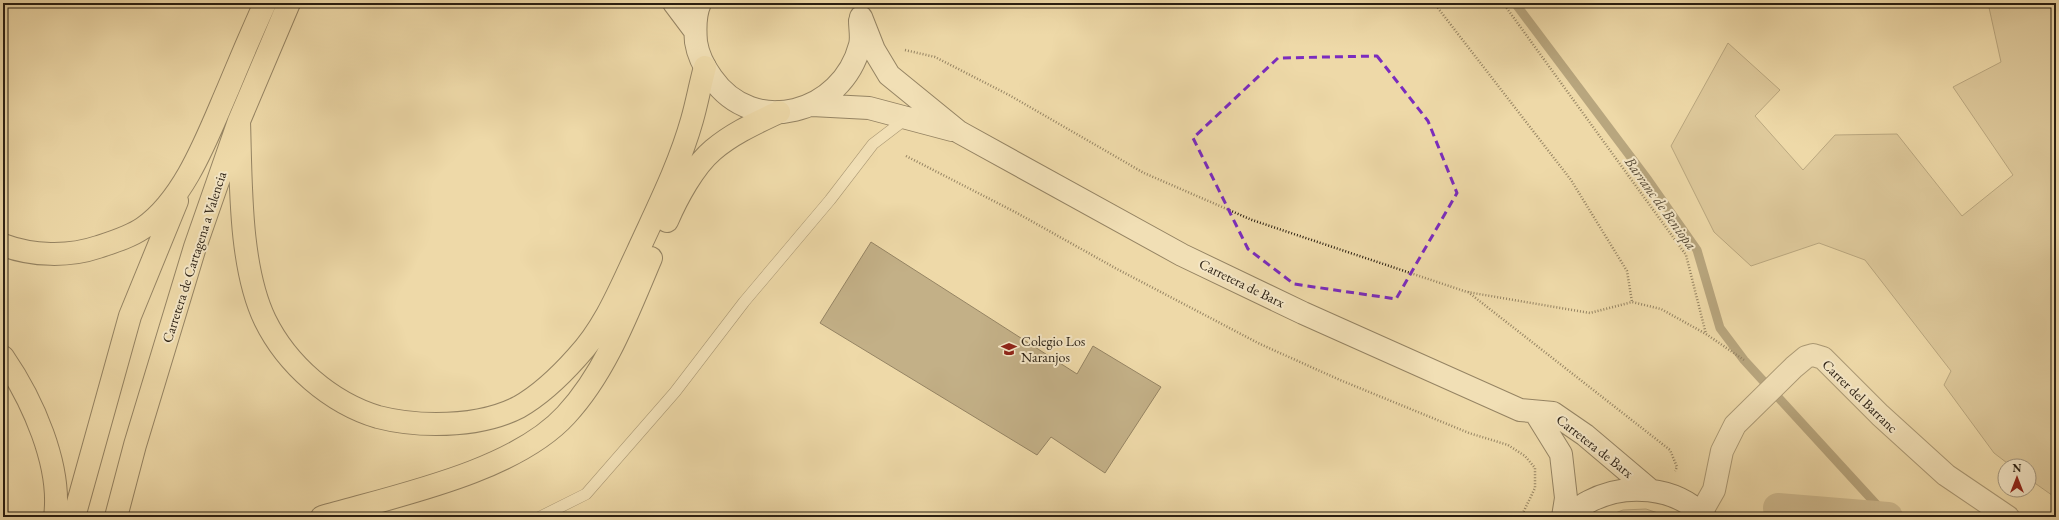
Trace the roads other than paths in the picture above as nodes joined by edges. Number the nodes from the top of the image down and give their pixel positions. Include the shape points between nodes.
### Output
1 (265, 3) edge
2 (289, 3) edge
3 (674, 3) edge
4 (700, 3) edge
5 (858, 10) edge
6 (695, 31) junction
7 (705, 67) junction
8 (812, 105) junction
9 (779, 112) junction
10 (908, 118) junction
11 (238, 121) junction
12 (959, 132) junction
13 (189, 174) junction
14 (3, 245) edge
15 (3, 357) edge
16 (1535, 412) junction
17 (1659, 492) junction
18 (1703, 515) edge
19 (55, 517) edge
20 (74, 517) edge
21 (116, 517) edge
22 (322, 517) edge
23 (540, 517) edge
24 (1563, 517) edge
25 (1569, 517) edge
26 (2008, 517) edge

1 - 13 highway via 202,150
2 - 11 highway, Carretera de Cartagena a Valencia
3 - 6 street
4 - 6 street
5 - 8 street via 860,44 851,69 835,90
5 - 12 street via 874,50 889,75
6 - 7 street via 698,50
7 - 9 street via 718,86 736,100 756,109
7 - 11 highway via 692,121 680,154 617,297 601,327 578,356 551,382 519,406 492,417 458,424 418,424 379,417 350,405 322,388 284,350 265,320 250,276 241,198
8 - 9 street
8 - 10 street via 869,108
9 - 22 highway via 740,131 712,151 688,180 670,214 612,345 588,386 566,416 534,443 478,470
10 - 12 street
10 - 23 lane via 873,144 830,200 744,302 675,392 586,494
11 - 21 highway, Carretera de Cartagena a Valencia via 195,247
12 - 16 street, Carretera de Barx via 1182,255 1303,313 1513,407
13 - 14 highway via 159,214 143,228 114,242 81,253 38,253
13 - 20 highway via 130,316
15 - 19 highway via 33,408 47,445 54,483
16 - 17 street, Carretera de Barx via 1553,413
16 - 24 street, Carretera de Barx via 1561,454 1566,498
17 - 18 street via 1685,502
17 - 25 street via 1618,491 1588,502
18 - 26 street, Carrer del Barranc via 1714,490 1722,451 1735,425 1794,367 1813,355 1823,358 1880,415 1946,475

